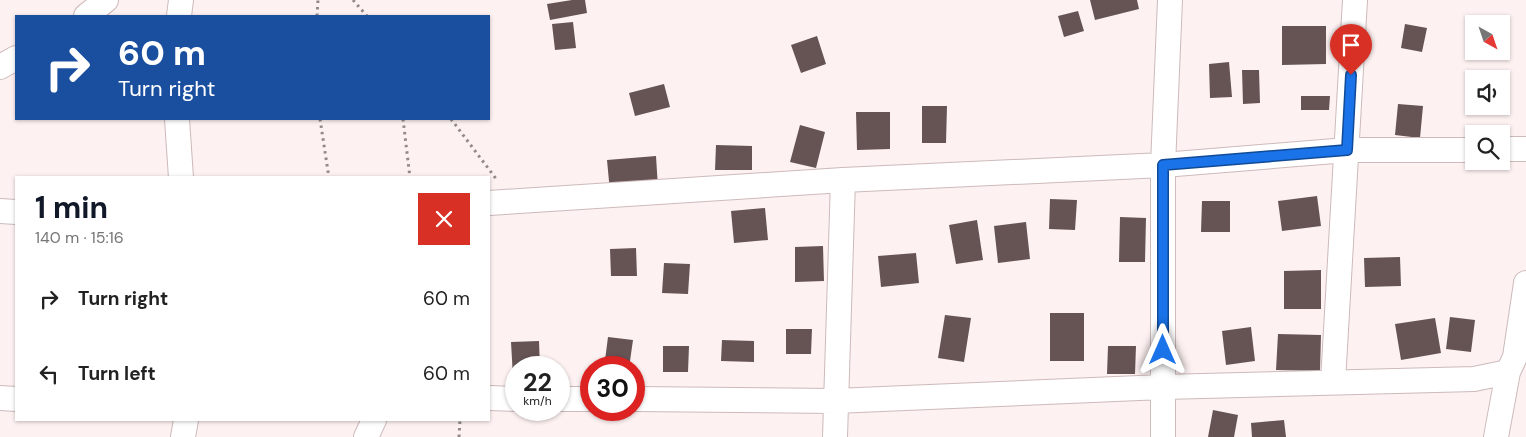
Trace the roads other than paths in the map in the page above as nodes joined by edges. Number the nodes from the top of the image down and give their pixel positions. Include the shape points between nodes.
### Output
1 (106, 0) edge
2 (181, 0) edge
3 (1170, 0) edge
4 (1354, 0) edge
5 (87, 15) edge
6 (178, 15) edge
7 (15, 59) edge
8 (0, 67) edge
9 (177, 120) edge
10 (1347, 150) junction
11 (1465, 150) edge
12 (1510, 150) edge
13 (1526, 150) edge
14 (1163, 165) junction
15 (181, 176) edge
16 (843, 180) junction
17 (490, 203) edge
18 (0, 211) edge
19 (15, 212) edge
20 (1526, 283) edge
21 (1508, 372) junction
22 (1333, 382) junction
23 (1163, 387) junction
24 (0, 398) edge
25 (490, 398) edge
26 (15, 399) edge
27 (505, 399) edge
28 (645, 399) edge
29 (835, 401) junction
30 (186, 421) edge
31 (374, 421) edge
32 (184, 437) edge
33 (366, 437) edge
34 (835, 437) edge
35 (1163, 437) edge
36 (1496, 437) edge

1 - 5 street
2 - 6 street
3 - 14 street
4 - 10 street
7 - 8 street
9 - 15 street
10 - 11 street
10 - 14 street
10 - 22 street
12 - 13 street
14 - 16 street
14 - 23 street
16 - 17 street
16 - 29 street
18 - 19 street
20 - 21 street via 1515,357
21 - 22 street via 1474,379
21 - 36 street
22 - 23 street
23 - 29 street
23 - 35 street
24 - 26 street
25 - 27 street
28 - 29 street
29 - 34 street
30 - 32 street
31 - 33 street

